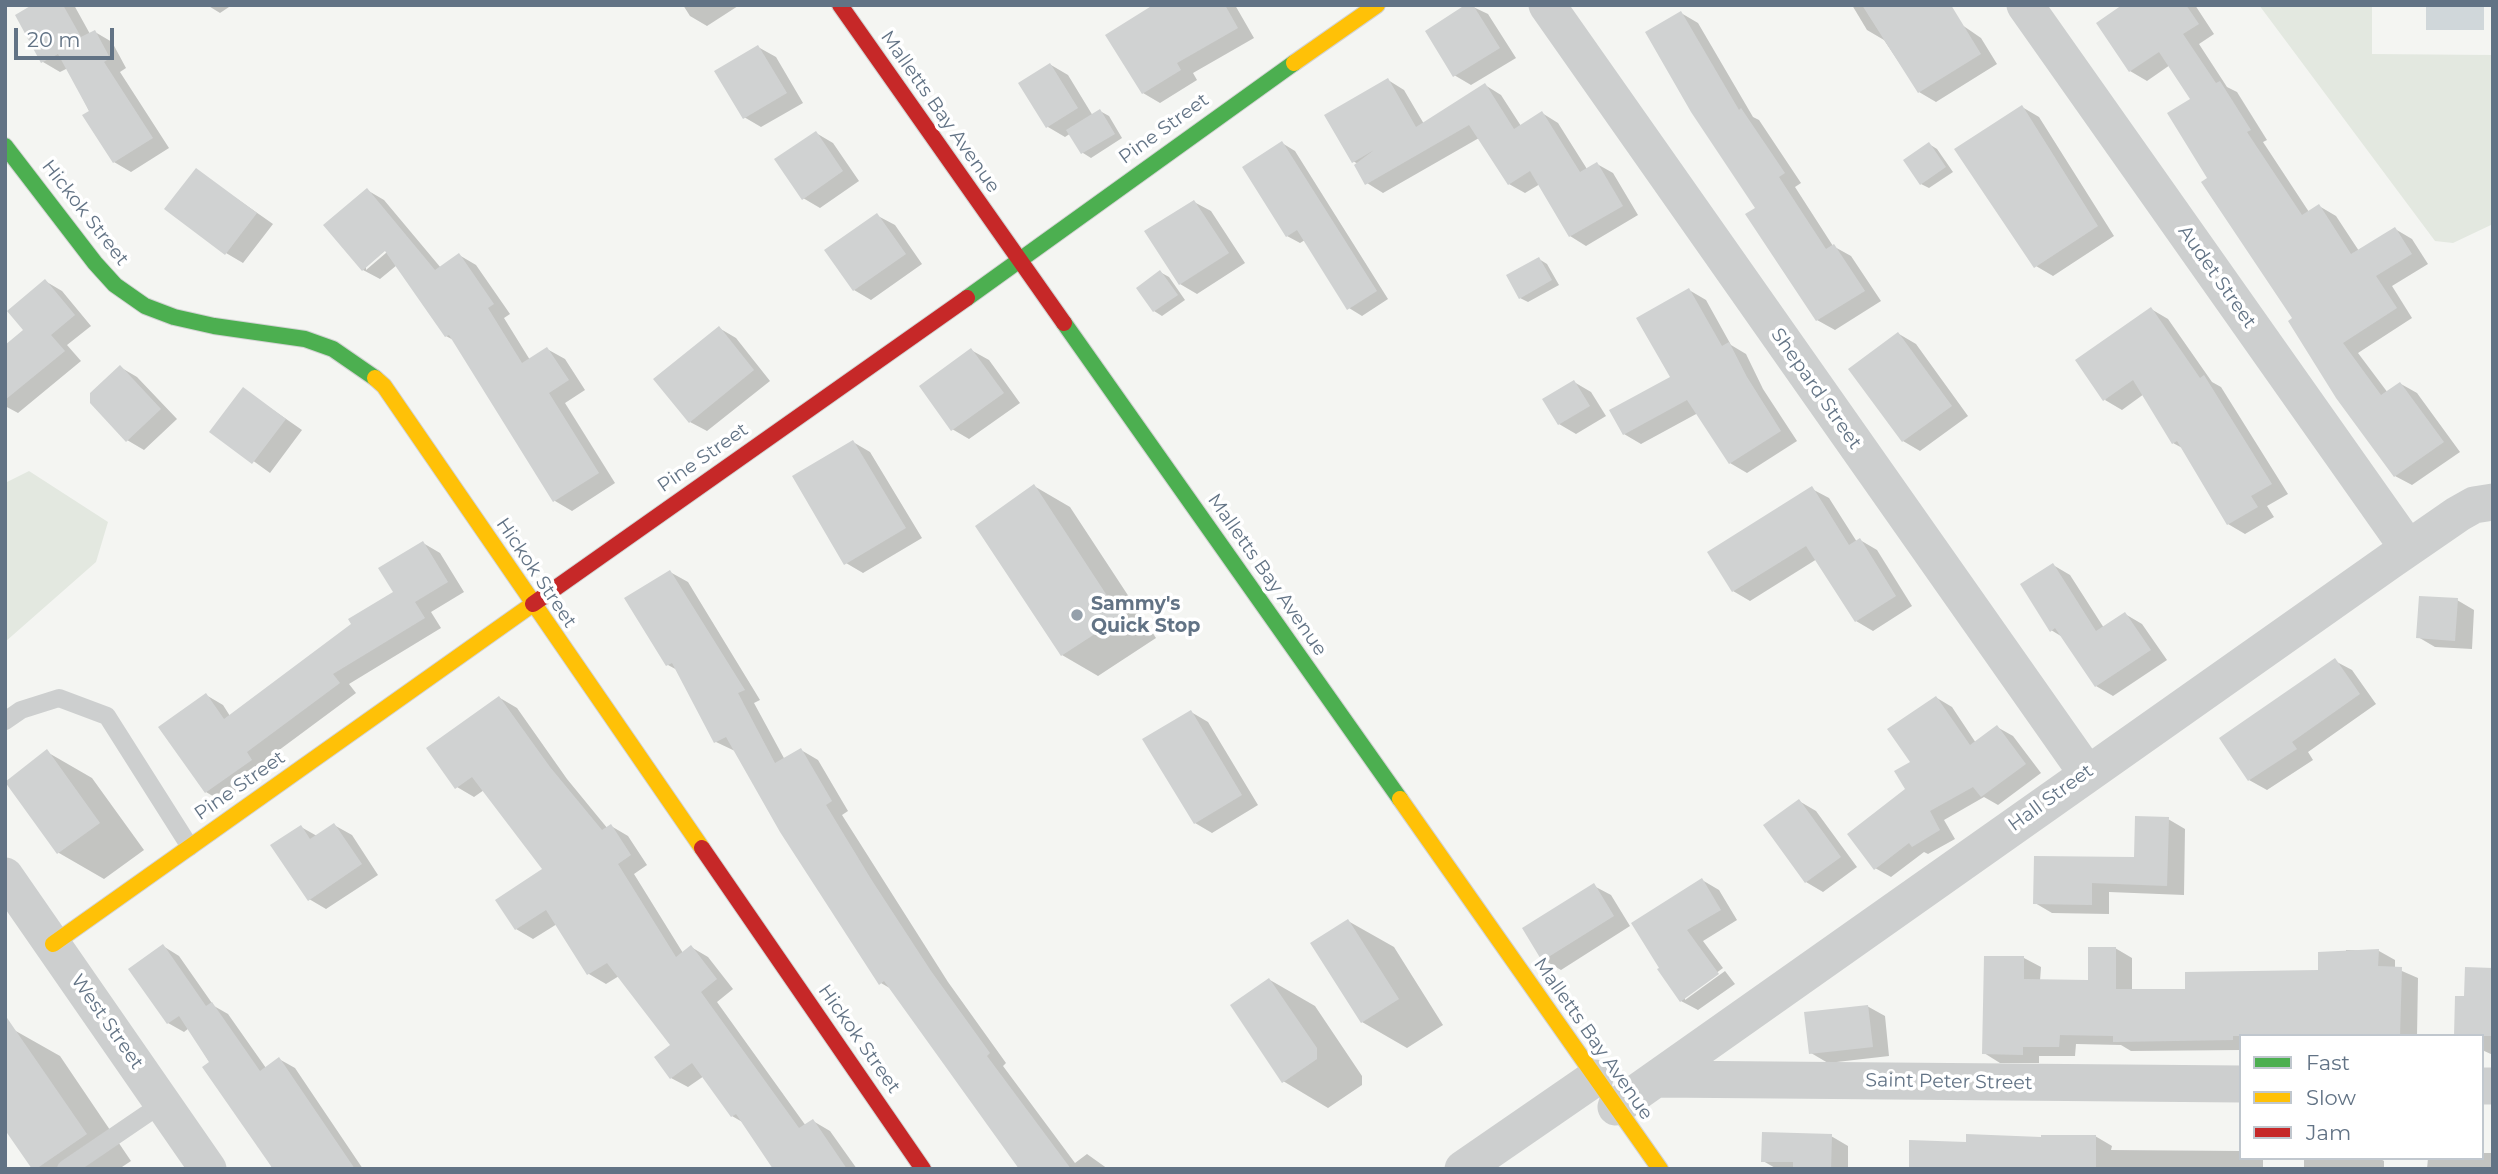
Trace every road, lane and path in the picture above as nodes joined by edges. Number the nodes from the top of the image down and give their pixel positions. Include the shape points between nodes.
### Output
1 (840, 5) edge
2 (1377, 5) edge
3 (1547, 5) edge
4 (2025, 5) edge
5 (5, 146) edge
6 (1019, 261) junction
7 (2493, 502) edge
8 (2408, 548) junction
9 (532, 604) junction
10 (5, 721) edge
11 (2086, 772) junction
12 (190, 847) junction
13 (5, 876) edge
14 (53, 944) junction
15 (1595, 1078) junction
16 (1658, 1079) junction
17 (2239, 1084) edge
18 (163, 1103) junction
19 (1616, 1107) junction
20 (66, 1169) edge
21 (208, 1169) edge
22 (923, 1169) edge
23 (1463, 1169) edge
24 (1660, 1169) edge

1 - 6 street, Malletts Bay Avenue
2 - 6 street, Pine Street
3 - 11 street, Shepard Street
4 - 8 street, Audet Street
5 - 9 street, Hickok Street via 95,263 115,285 145,306 215,326 305,338 360,365 384,386
6 - 9 street, Pine Street
6 - 15 street, Malletts Bay Avenue
7 - 8 street, Hall Street via 2474,505
8 - 11 street, Hall Street
9 - 12 street, Pine Street
9 - 22 street, Hickok Street
10 - 12 lane via 21,710 59,698 107,716
11 - 16 street, Hall Street
12 - 14 street, Pine Street
13 - 14 street, West Street
14 - 18 street, West Street
15 - 19 street, Malletts Bay Avenue
15 - 23 street
16 - 17 street, Saint Peter Street
16 - 19 street, Hall Street
18 - 20 lane
18 - 21 street, West Street
19 - 24 street, Malletts Bay Avenue

